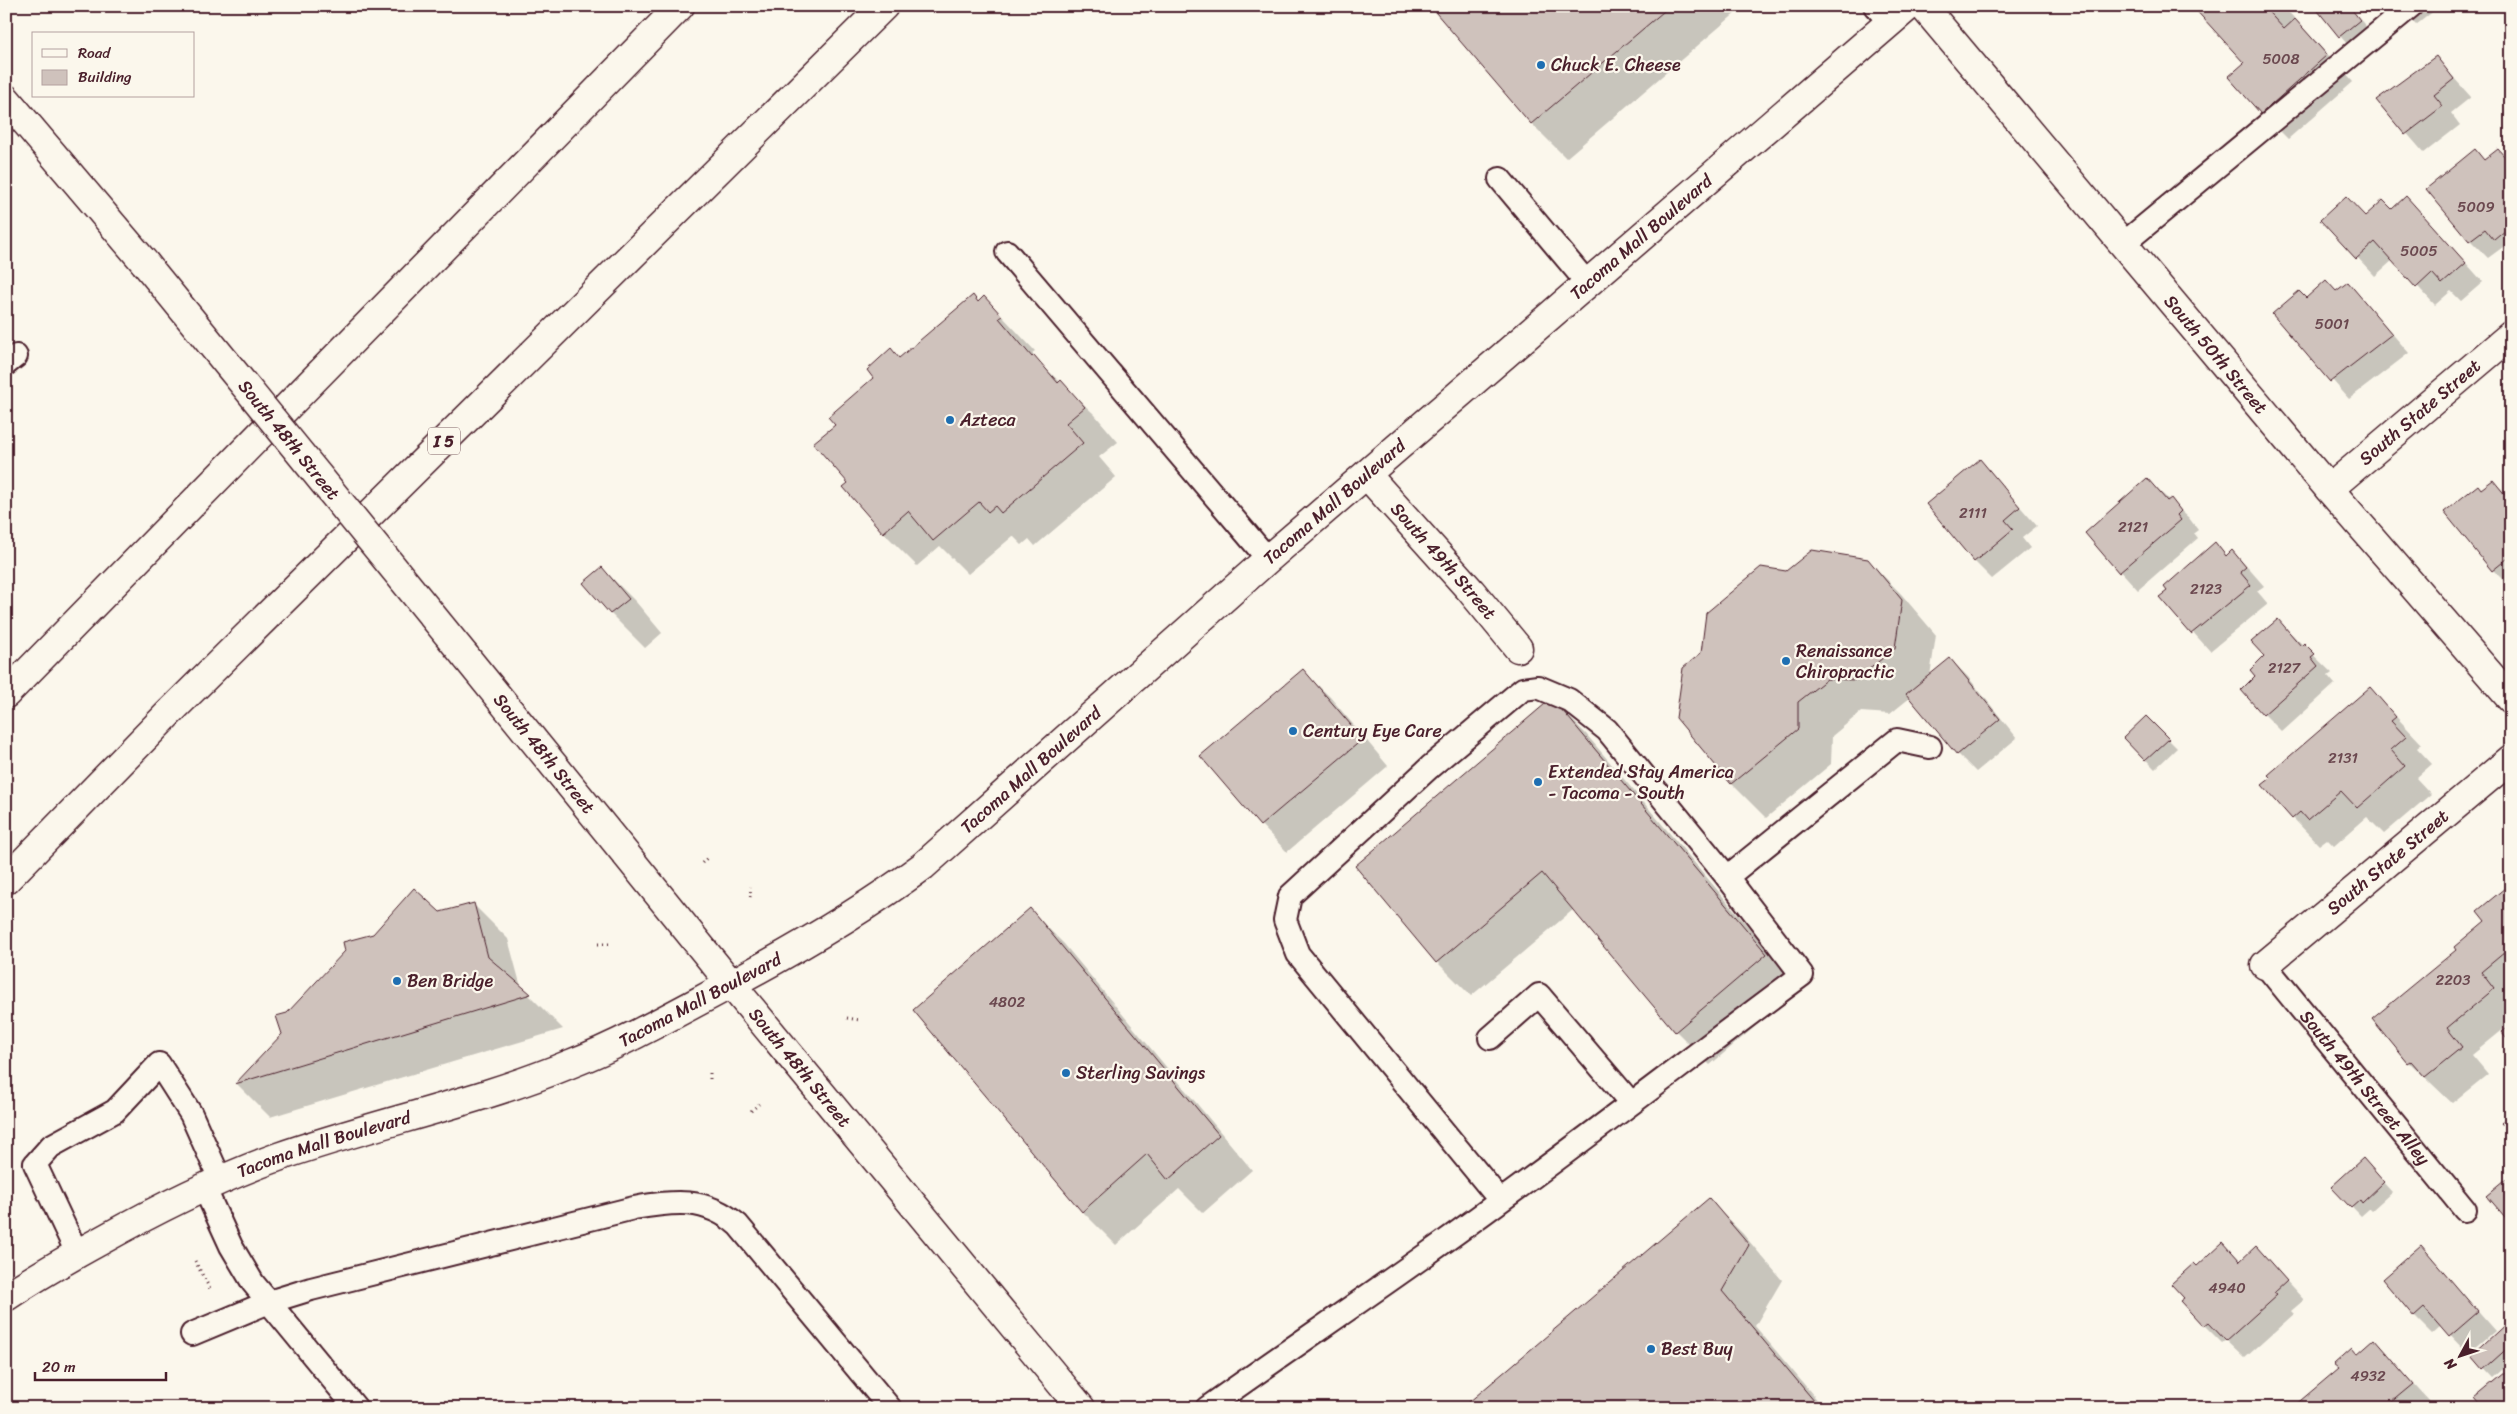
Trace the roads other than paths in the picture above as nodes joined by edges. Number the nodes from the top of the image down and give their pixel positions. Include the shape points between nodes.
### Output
1 (680, 6) edge
2 (884, 6) edge
3 (1924, 6) edge
4 (2411, 6) edge
5 (1891, 12) edge
6 (6, 99) edge
7 (1500, 179) dead end
8 (2123, 244) junction
9 (1007, 252) dead end
10 (1588, 284) junction
11 (2511, 335) edge
12 (1367, 475) junction
13 (2329, 490) junction
14 (1268, 559) junction
15 (1518, 648) dead end
16 (6, 694) edge
17 (2511, 699) edge
18 (1930, 747) dead end
19 (2511, 759) edge
20 (1727, 877) junction
21 (6, 880) edge
22 (2265, 965) joint
23 (731, 984) junction
24 (1490, 1038) dead end
25 (1631, 1102) junction
26 (212, 1183) junction
27 (1500, 1200) junction
28 (2466, 1210) dead end
29 (77, 1253) junction
30 (6, 1297) edge
31 (269, 1302) junction
32 (192, 1334) dead end
33 (356, 1408) edge
34 (890, 1408) edge
35 (1081, 1408) edge
36 (1207, 1408) edge

1 - 16 main road
2 - 21 main road, I 5 via 175,707
3 - 8 main road, South 50th Street
4 - 8 lane
5 - 10 main road, Tacoma Mall Boulevard
6 - 23 main road, South 48th Street, bridge via 145,263
7 - 10 lane
8 - 13 main road, South 50th Street
9 - 14 lane
10 - 12 main road, Tacoma Mall Boulevard
11 - 13 main road, South State Street
12 - 14 main road, Tacoma Mall Boulevard
12 - 15 main road, South 49th Street
13 - 17 main road, South 50th Street
14 - 23 main road, Tacoma Mall Boulevard via 923,866 882,896 801,946
18 - 20 lane via 1897,740
19 - 22 main road, South State Street
20 - 25 lane via 1802,976
20 - 27 lane via 1607,730 1569,700 1538,687 1523,689 1430,767 1290,896 1285,920 1298,954
22 - 28 lane, South 49th Street Alley
23 - 26 main road, Tacoma Mall Boulevard via 623,1041 570,1064 497,1091 279,1157
23 - 35 main road, South 48th Street
24 - 25 lane via 1539,995
25 - 27 lane
26 - 29 main road, Tacoma Mall Boulevard
26 - 29 lane via 191,1114 158,1064 115,1110 51,1146 35,1164
26 - 31 lane via 231,1246 253,1283
27 - 36 lane
29 - 30 main road, Tacoma Mall Boulevard
31 - 32 lane
31 - 33 lane
31 - 34 lane via 356,1276 618,1212 660,1204 697,1204 724,1213 738,1225

